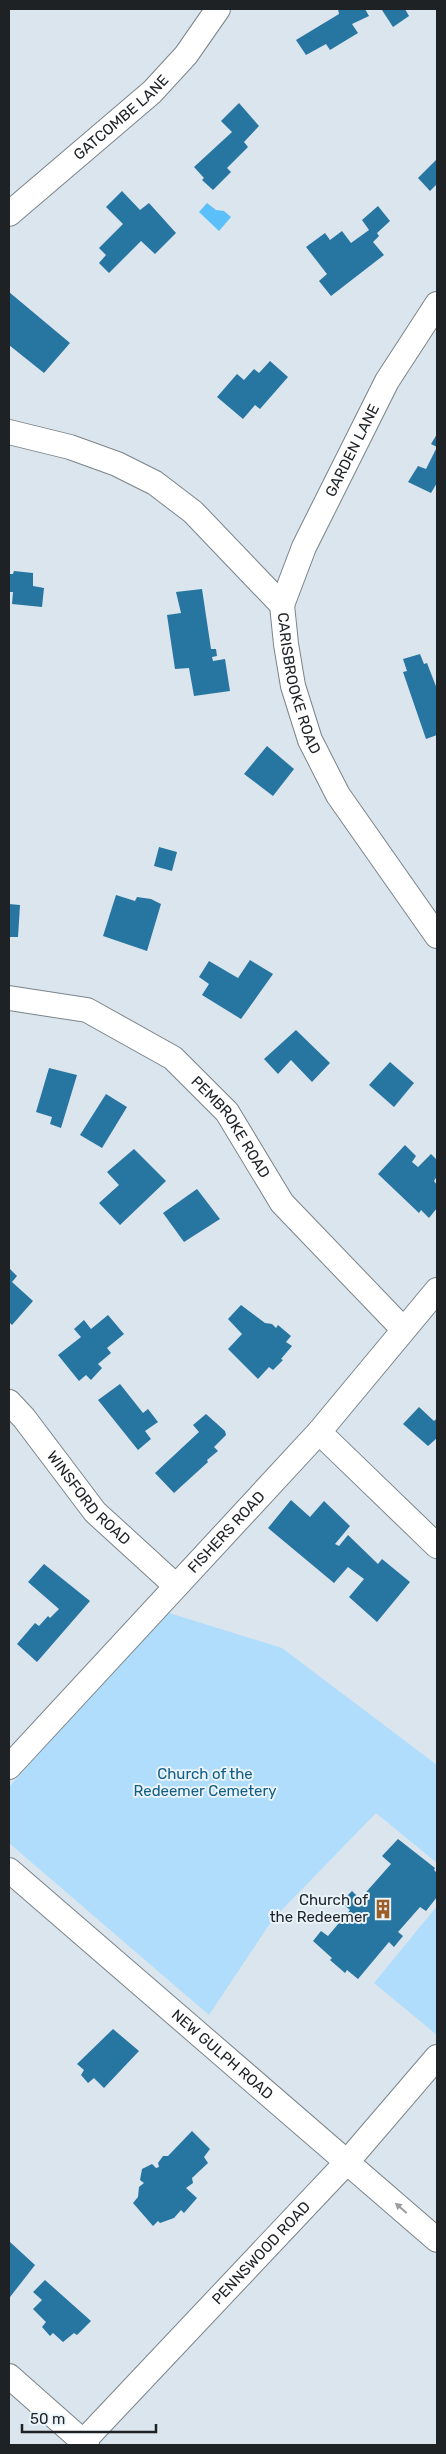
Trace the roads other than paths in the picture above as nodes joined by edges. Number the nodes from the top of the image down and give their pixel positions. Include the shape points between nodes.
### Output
1 (218, 9) edge
2 (9, 214) edge
3 (437, 304) edge
4 (9, 432) edge
5 (282, 605) junction
6 (437, 936) edge
7 (9, 998) edge
8 (437, 1290) edge
9 (403, 1329) junction
10 (9, 1402) edge
11 (319, 1432) junction
12 (437, 1546) edge
13 (176, 1586) junction
14 (9, 1767) edge
15 (9, 1870) edge
16 (437, 2057) edge
17 (347, 2162) junction
18 (437, 2240) edge
19 (9, 2376) edge
20 (84, 2444) edge

1 - 2 street, GATCOMBE LANE via 186,55 152,92
3 - 5 street, GARDEN LANE via 387,382 304,547
4 - 5 street, CARISBROOKE ROAD via 70,447 117,464 155,483 193,512
5 - 6 street, CARISBROOKE ROAD via 293,686 310,740 338,795
7 - 9 street, PEMBROKE ROAD via 87,1010 173,1058 227,1112 282,1203
8 - 9 street, FISHERS ROAD
9 - 11 street, FISHERS ROAD
10 - 13 street, WINSFORD ROAD via 96,1512
11 - 12 street
11 - 13 street, FISHERS ROAD
13 - 14 street, FISHERS ROAD
15 - 17 street, NEW GULPH ROAD
16 - 17 street, PENNSWOOD ROAD
18 -> 17 street, NEW GULPH ROAD
17 - 20 street, PENNSWOOD ROAD
19 - 20 street

